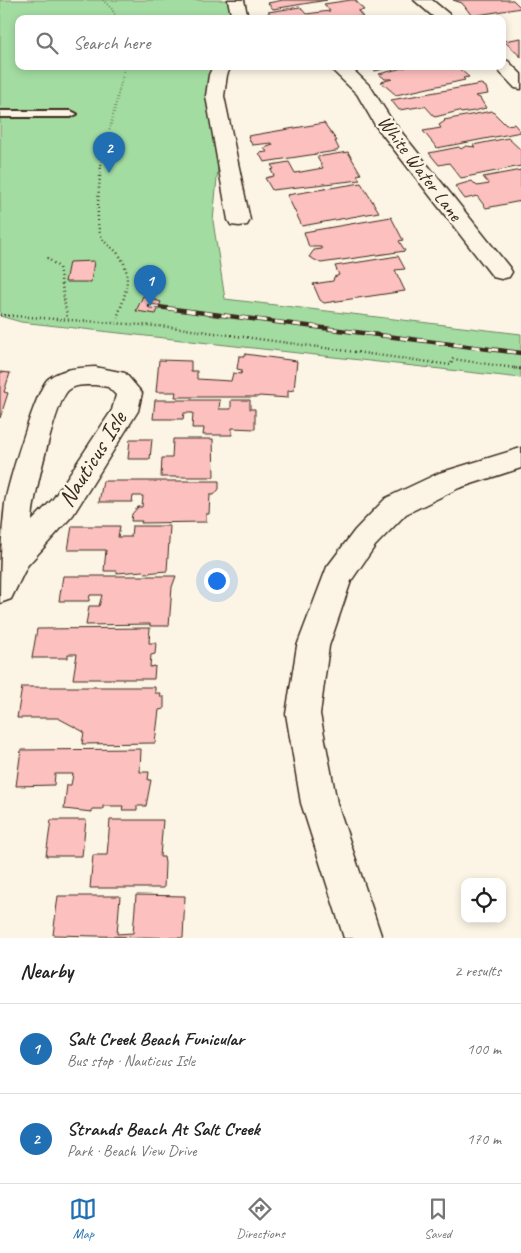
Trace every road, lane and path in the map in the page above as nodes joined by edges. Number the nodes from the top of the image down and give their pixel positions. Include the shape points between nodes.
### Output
1 (103, 0) edge
2 (236, 0) edge
3 (422, 0) edge
4 (115, 15) edge
5 (239, 15) edge
6 (442, 15) edge
7 (124, 70) edge
8 (220, 70) edge
9 (344, 70) edge
10 (506, 70) edge
11 (521, 84) edge
12 (0, 114) edge
13 (71, 114) dead end
14 (239, 220) dead end
15 (47, 258) dead end
16 (501, 272) dead end
17 (0, 315) edge
18 (66, 317) junction
19 (116, 321) junction
20 (521, 369) edge
21 (521, 458) edge
22 (16, 558) junction
23 (0, 590) edge
24 (363, 938) edge

1 - 4 path
2 - 5 street
3 - 6 street
7 - 19 path via 102,157 100,184 99,230 104,243 118,255 127,271 127,287
8 - 14 street via 215,96
9 - 16 street, White Water Lane via 368,95 382,121
10 - 11 street
12 - 13 lane
15 - 18 path via 60,268
17 - 18 path
18 - 19 path
19 - 20 path via 451,365 453,359
21 - 24 street via 449,480 396,506 365,538 338,576 313,646 303,714 319,803
22 - 22 street, Nauticus Isle via 63,507 125,411 129,393 116,379 72,376 56,386 46,409 19,502
22 - 23 street, Nauticus Isle

